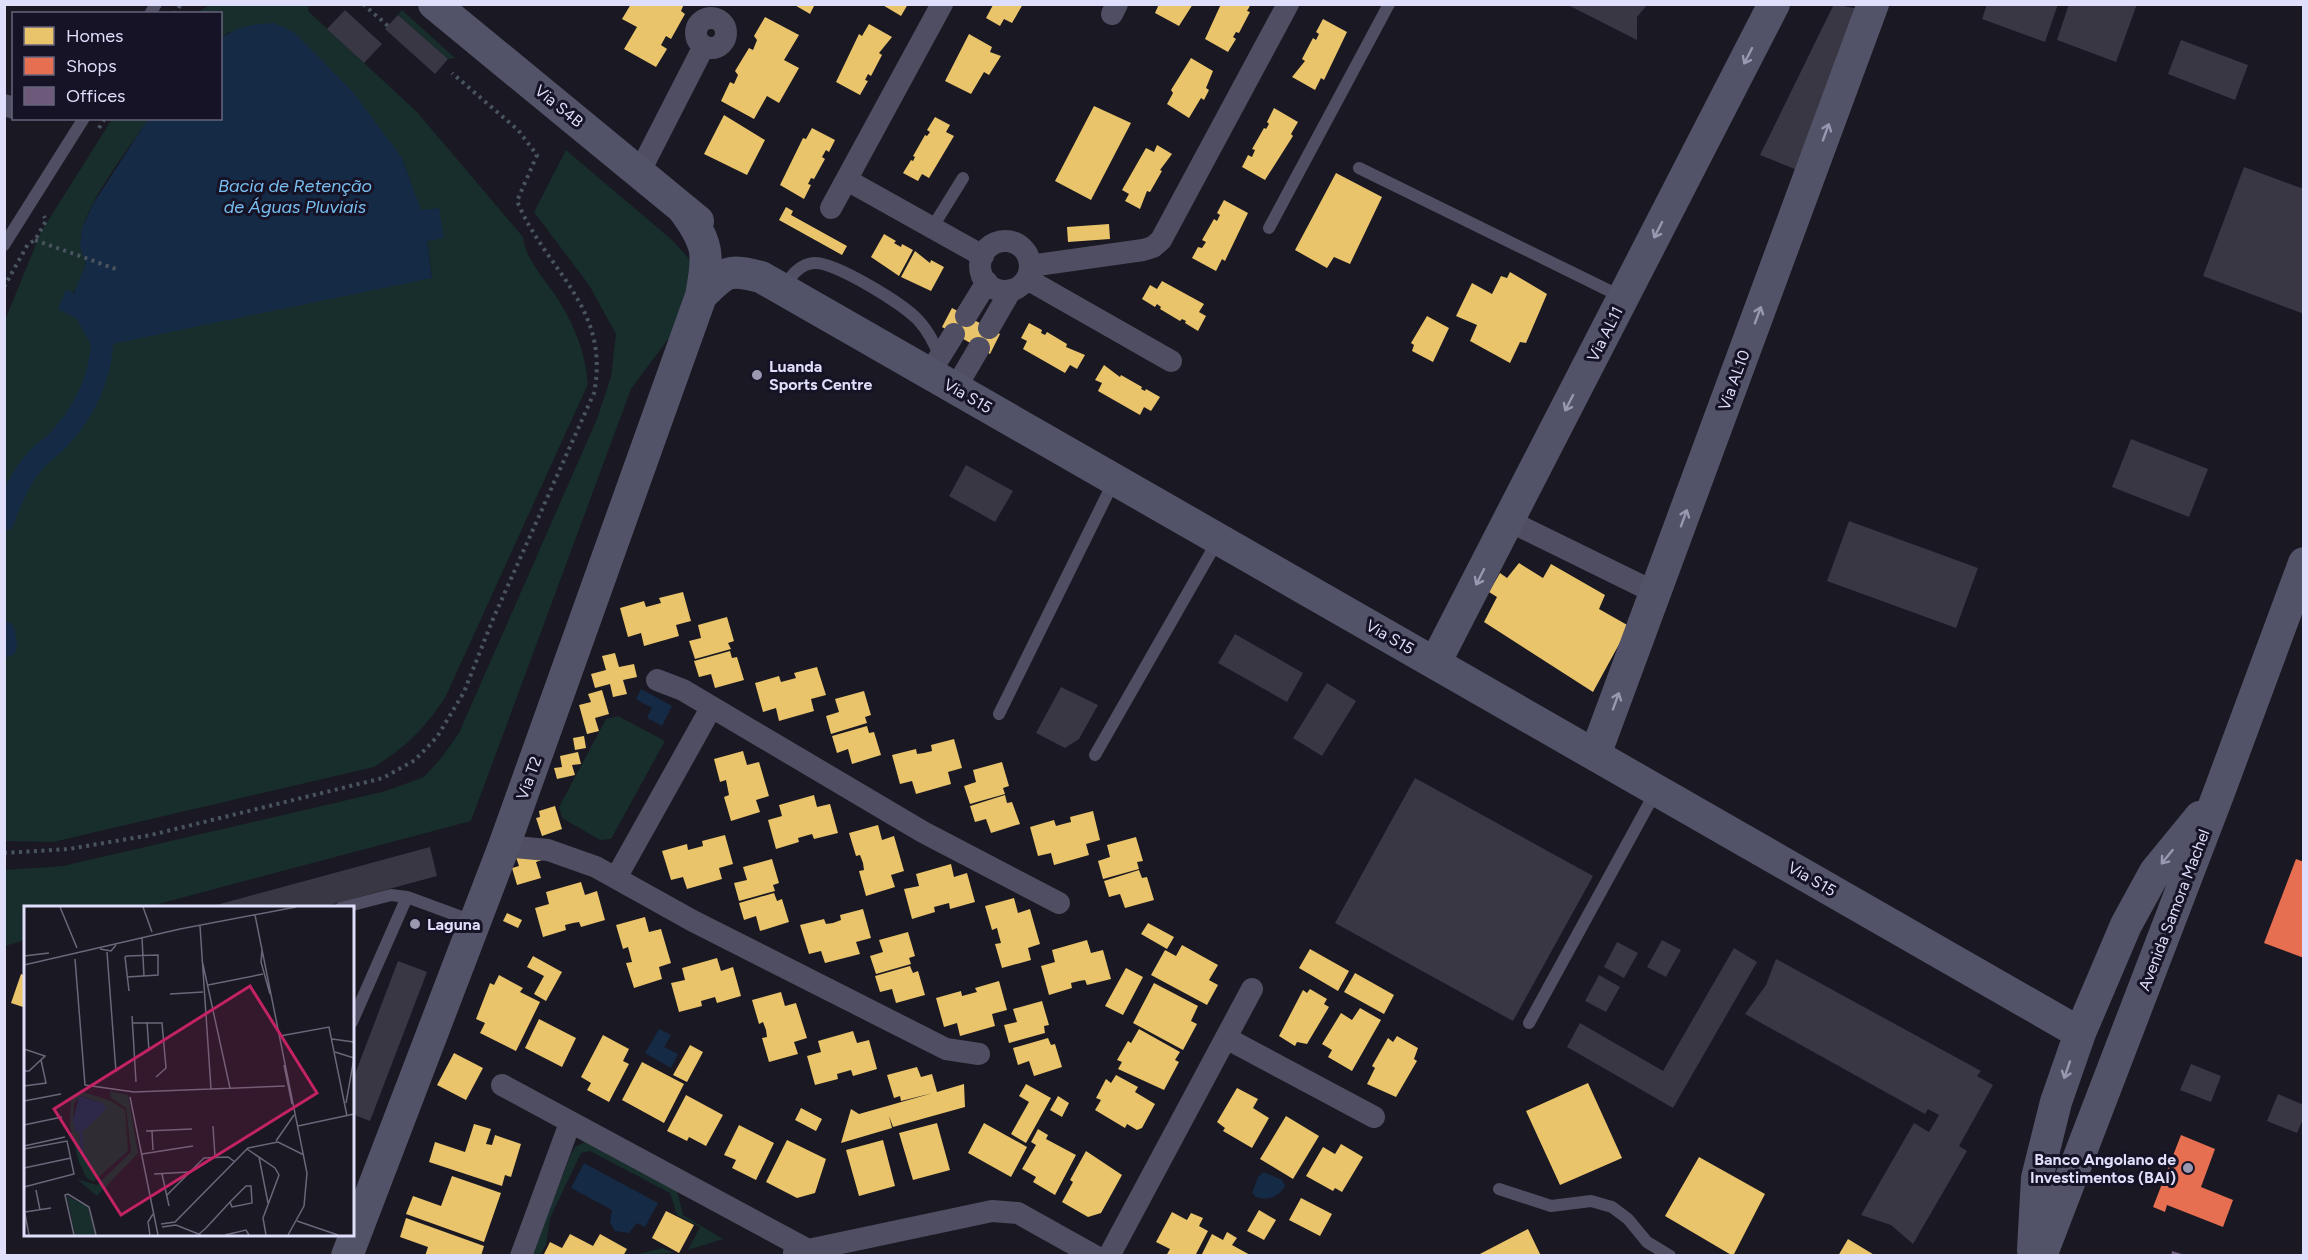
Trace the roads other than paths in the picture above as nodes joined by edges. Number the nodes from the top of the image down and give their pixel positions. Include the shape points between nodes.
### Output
1 (434, 4) edge
2 (942, 4) edge
3 (1288, 4) edge
4 (1389, 4) edge
5 (1774, 4) edge
6 (1873, 4) edge
7 (722, 12) edge
8 (83, 120) edge
9 (1359, 168) dead end
10 (640, 171) junction
11 (963, 177) dead end
12 (847, 180) junction
13 (831, 208) dead end
14 (683, 209) junction
15 (932, 228) junction
16 (1269, 228) dead end
17 (4, 245) edge
18 (983, 256) junction
19 (1023, 279) junction
20 (987, 282) junction
21 (772, 284) junction
22 (701, 296) junction
23 (1623, 298) junction
24 (1171, 361) dead end
25 (941, 373) junction
26 (1114, 480) junction
27 (1509, 521) junction
28 (1218, 539) junction
29 (2302, 573) edge
30 (1656, 593) junction
31 (1435, 663) junction
32 (657, 680) dead end
33 (711, 708) junction
34 (999, 714) dead end
35 (1095, 755) dead end
36 (1596, 755) junction
37 (1656, 790) junction
38 (2218, 795) junction
39 (504, 846) junction
40 (616, 878) junction
41 (407, 897) junction
42 (1059, 903) dead end
43 (349, 906) edge
44 (475, 922) junction
45 (1252, 989) dead end
46 (354, 1017) edge
47 (1529, 1023) dead end
48 (2079, 1033) junction
49 (1226, 1038) junction
50 (979, 1054) dead end
51 (502, 1085) dead end
52 (1374, 1117) dead end
53 (570, 1123) junction
54 (1499, 1189) dead end
55 (808, 1250) junction
56 (347, 1256) edge
57 (521, 1256) edge
58 (786, 1256) edge
59 (1095, 1256) edge
60 (1109, 1256) edge
61 (1670, 1256) edge
62 (2033, 1256) edge
63 (2041, 1256) edge

1 - 10 street, Via S4B
2 - 12 street
3 - 19 street via 1161,240 1143,250
4 - 16 lane
5 -> 23 street, Via AL11
30 -> 6 street, Via AL10
7 - 10 street via 724,40 713,48 704,46
8 - 17 lane
9 - 23 lane
10 - 14 street, Via S4B
11 - 15 lane
12 - 13 street
12 - 15 street
14 - 21 street, Via S4B via 727,251
14 - 22 street, Via S4B via 702,234 706,252
15 - 18 street
18 - 19 street via 992,246 1011,242 1022,249
18 - 20 street via 981,272
19 - 20 street via 1002,291
19 - 24 street
19 - 25 street via 984,338
20 - 25 street via 960,325
21 - 22 street, Via S15 via 741,272 722,275
21 - 25 street, Via S15
21 - 25 lane via 812,263 828,265 888,297 919,320 934,341
22 - 39 street, Via T2
23 -> 27 street, Via AL11
25 - 26 street, Via S15
26 - 28 street, Via S15
26 - 34 lane
27 - 30 street
27 -> 31 street, Via AL11
28 - 31 street, Via S15
28 - 35 lane
29 - 38 street, Avenida Samora Machel
36 -> 30 street, Via AL10
31 - 36 street, Via S15
32 - 33 street via 683,690
33 - 40 street
33 - 42 street via 923,832
36 - 37 street, Via S15
37 - 47 lane
37 - 48 street, Via S15
38 -> 48 street via 2155,872 2126,925
38 - 63 street, Avenida Samora Machel
39 - 40 street via 559,853
39 - 44 street, Via T2
40 - 50 street via 946,1049
41 - 43 lane via 391,895
41 - 44 lane
41 - 46 lane
44 - 56 street, Via T2
45 - 49 street
48 -> 62 street via 2037,1178
49 - 52 street
49 - 60 street
51 - 53 street
53 - 55 street
53 - 57 street
54 - 61 lane via 1551,1206 1590,1201 1612,1207 1647,1242
55 - 58 street
55 - 59 street via 1004,1211 1018,1214

